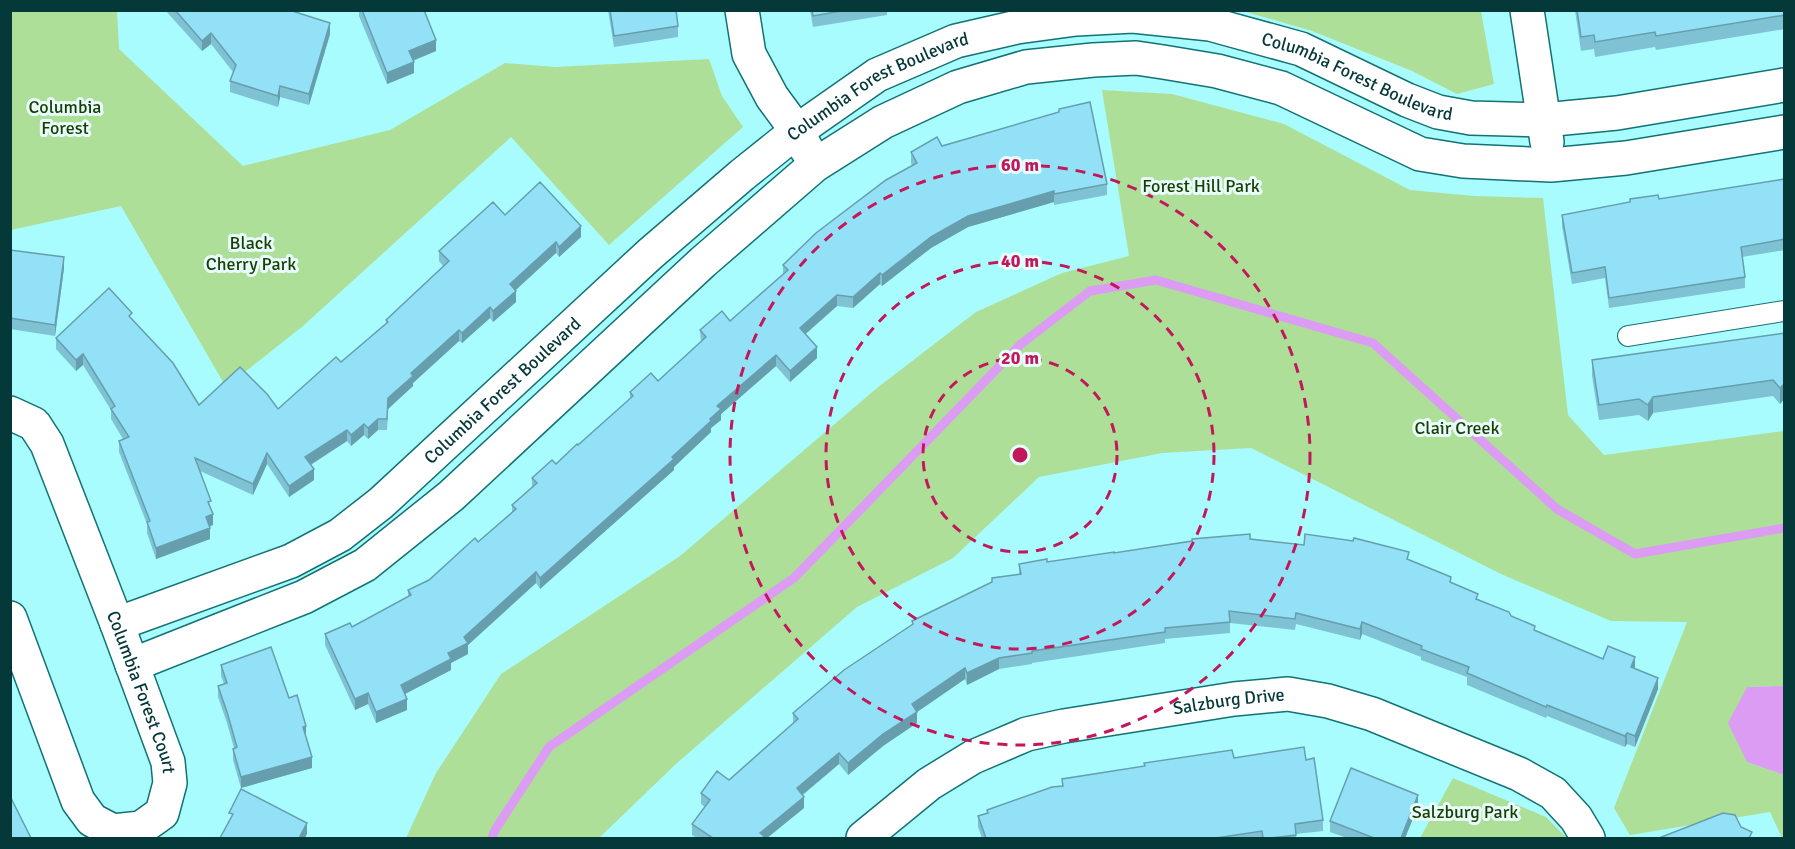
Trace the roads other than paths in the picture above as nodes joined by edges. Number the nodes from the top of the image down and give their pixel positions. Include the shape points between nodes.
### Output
1 (742, 10) edge
2 (1527, 10) edge
3 (1132, 13) edge
4 (1136, 58) junction
5 (1785, 85) edge
6 (1544, 120) junction
7 (797, 131) junction
8 (1785, 132) edge
9 (815, 165) junction
10 (1551, 165) junction
11 (1785, 311) edge
12 (1629, 336) dead end
13 (10, 413) edge
14 (10, 618) edge
15 (117, 624) junction
16 (132, 665) junction
17 (863, 838) edge
18 (1587, 838) edge

1 - 7 street via 748,54
2 - 6 street
3 - 4 street
3 - 6 street, Columbia Forest Boulevard via 1210,24 1301,49 1438,112 1471,118
3 - 7 street, Columbia Forest Boulevard via 1017,27 956,41 877,75
4 - 9 street, Columbia Forest Boulevard via 1026,67 958,87 883,122
4 - 10 street, Columbia Forest Boulevard via 1217,71 1281,88 1420,154 1463,162
5 - 6 street, Columbia Forest Boulevard via 1617,113
6 - 10 street
7 - 9 street
7 - 15 street, Columbia Forest Boulevard via 650,254 381,503 340,536 291,561
8 - 10 street, Columbia Forest Boulevard via 1626,158
9 - 16 street, Columbia Forest Boulevard via 703,262 451,496 365,565 304,597
11 - 12 lane
13 - 15 street, Columbia Forest Court via 34,424 47,444
14 - 16 street, Columbia Forest Court via 78,801 92,820 113,831 141,828 162,813 171,783 168,762
15 - 16 street, Columbia Forest Court
17 - 18 street, Salzburg Drive via 929,784 973,757 1027,734 1288,694 1328,700 1372,714 1519,774 1553,793 1576,818

